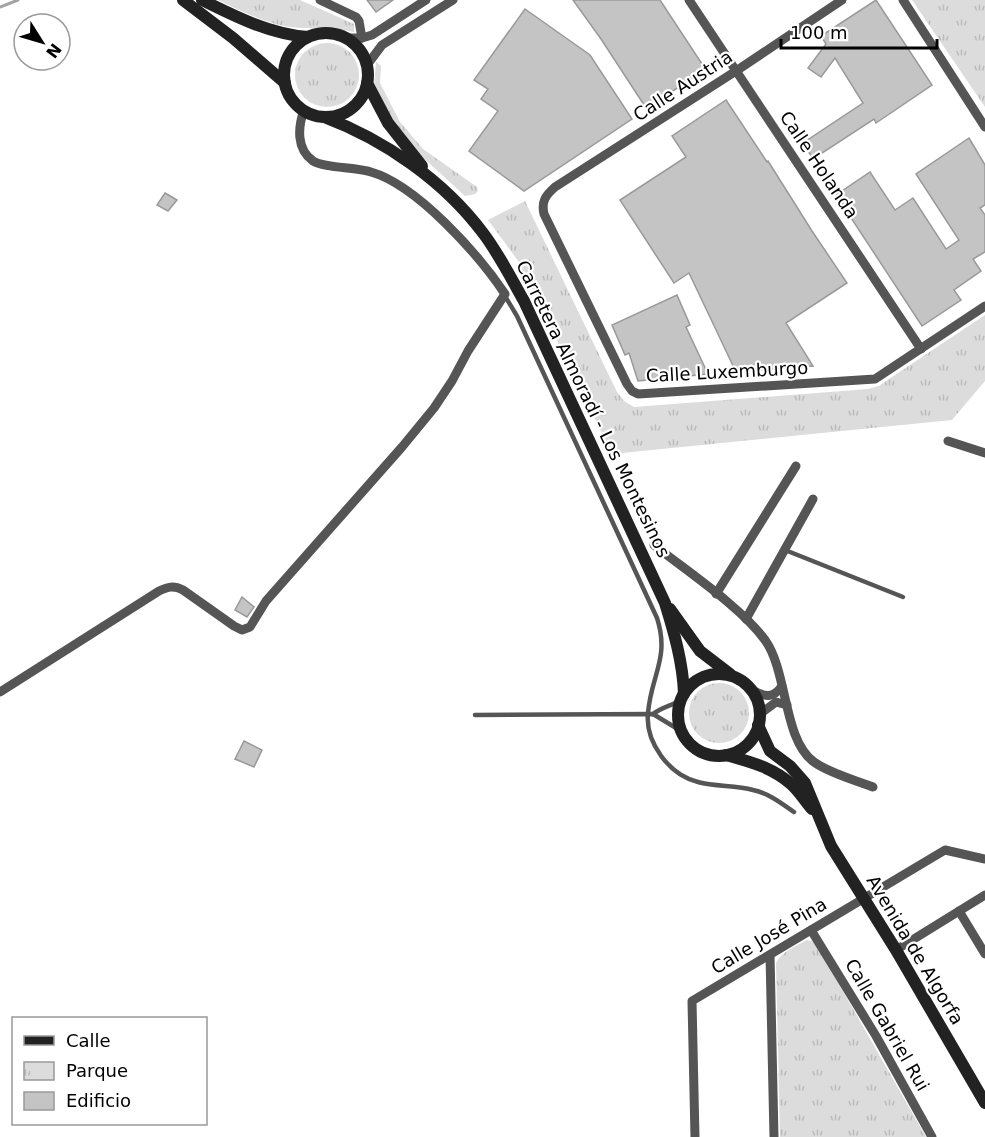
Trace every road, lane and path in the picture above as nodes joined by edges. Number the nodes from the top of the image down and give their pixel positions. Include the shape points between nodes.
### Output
1 (183, 0) edge
2 (202, 0) edge
3 (320, 0) edge
4 (426, 0) edge
5 (453, 0) edge
6 (689, 0) edge
7 (842, 0) edge
8 (903, 0) edge
9 (308, 37) junction
10 (362, 38) junction
11 (347, 39) junction
12 (367, 65) junction
13 (736, 71) junction
14 (285, 83) junction
15 (367, 83) junction
16 (304, 110) junction
17 (324, 117) junction
18 (985, 127) edge
19 (434, 181) junction
20 (544, 199) joint
21 (504, 294) junction
22 (985, 306) edge
23 (921, 349) junction
24 (948, 441) dead end
25 (985, 453) edge
26 (796, 465) dead end
27 (813, 499) dead end
28 (654, 546) dead end
29 (784, 550) junction
30 (716, 594) junction
31 (903, 597) dead end
32 (665, 603) junction
33 (746, 619) junction
34 (733, 676) junction
35 (782, 686) junction
36 (752, 690) junction
37 (0, 692) edge
38 (682, 697) junction
39 (787, 705) junction
40 (650, 714) junction
41 (475, 715) dead end
42 (759, 720) junction
43 (681, 731) junction
44 (726, 755) junction
45 (873, 787) dead end
46 (794, 812) dead end
47 (817, 815) junction
48 (985, 859) edge
49 (985, 896) edge
50 (863, 899) junction
51 (959, 911) junction
52 (811, 930) junction
53 (896, 950) junction
54 (985, 954) edge
55 (770, 955) junction
56 (985, 1103) edge
57 (695, 1137) edge
58 (774, 1137) edge
59 (932, 1137) edge

1 - 14 main road
2 - 9 main road via 268,29
3 - 10 street via 356,17
4 - 10 street
5 - 12 street via 382,45
6 - 13 street, Calle Holanda
7 - 13 street, Calle Austria
8 - 18 street
9 - 11 main road via 328,33
9 - 14 main road via 292,51
10 - 11 street
11 - 12 main road via 360,50
12 - 15 main road
13 - 20 street, Calle Austria via 555,187
13 - 23 street, Calle Holanda
14 - 16 main road via 292,99
15 - 17 main road via 352,108
15 - 19 main road, Carretera Almoradí - Los Montesinos via 388,123
16 - 17 main road
16 - 21 street via 300,142 313,161 371,171 400,186 441,219
17 - 19 main road, Carretera Almoradí - Los Montesinos via 396,153
19 - 32 main road, Carretera Almoradí - Los Montesinos via 483,234 524,301
20 - 23 street, Calle Luxemburgo via 544,214 613,357 632,391 638,394 875,380
21 - 37 street via 434,408 266,601 250,627 242,630 183,590 169,587
21 - 40 lane via 659,624 662,656
22 - 23 street
24 - 25 street
26 - 30 street
27 - 29 street
28 - 30 street
29 - 31 lane
29 - 33 street
30 - 33 street
32 - 34 main road, Carretera Almoradí - Los Montesinos via 700,651
32 - 38 main road, Carretera Almoradí - Los Montesinos via 684,683
33 - 35 street via 771,650
34 - 36 main road
34 - 38 main road via 705,676
35 - 36 street via 770,696
35 - 39 street
36 - 42 main road via 759,706
38 - 40 lane
38 - 43 main road via 678,710
39 - 42 street via 776,702
39 - 45 street via 806,755 817,764
40 - 41 lane
40 - 43 lane
40 - 46 lane via 652,741 660,757 675,771 695,782 754,790
42 - 44 main road via 750,741
42 - 47 main road, Avenida de Algorfa via 770,751 805,783
43 - 44 main road via 703,753
44 - 47 main road, Avenida de Algorfa via 761,765 779,775
47 - 50 main road, Avenida de Algorfa
48 - 50 street, Calle José Pina via 945,850
49 - 51 street
50 - 52 street, Calle José Pina
50 - 53 main road, Avenida de Algorfa
51 - 53 street
51 - 54 street
52 - 55 street, Calle José Pina
52 - 59 street, Calle Gabriel Rui
53 - 56 main road, Avenida de Algorfa
55 - 57 street, Calle José Pina via 692,1001
55 - 58 street

